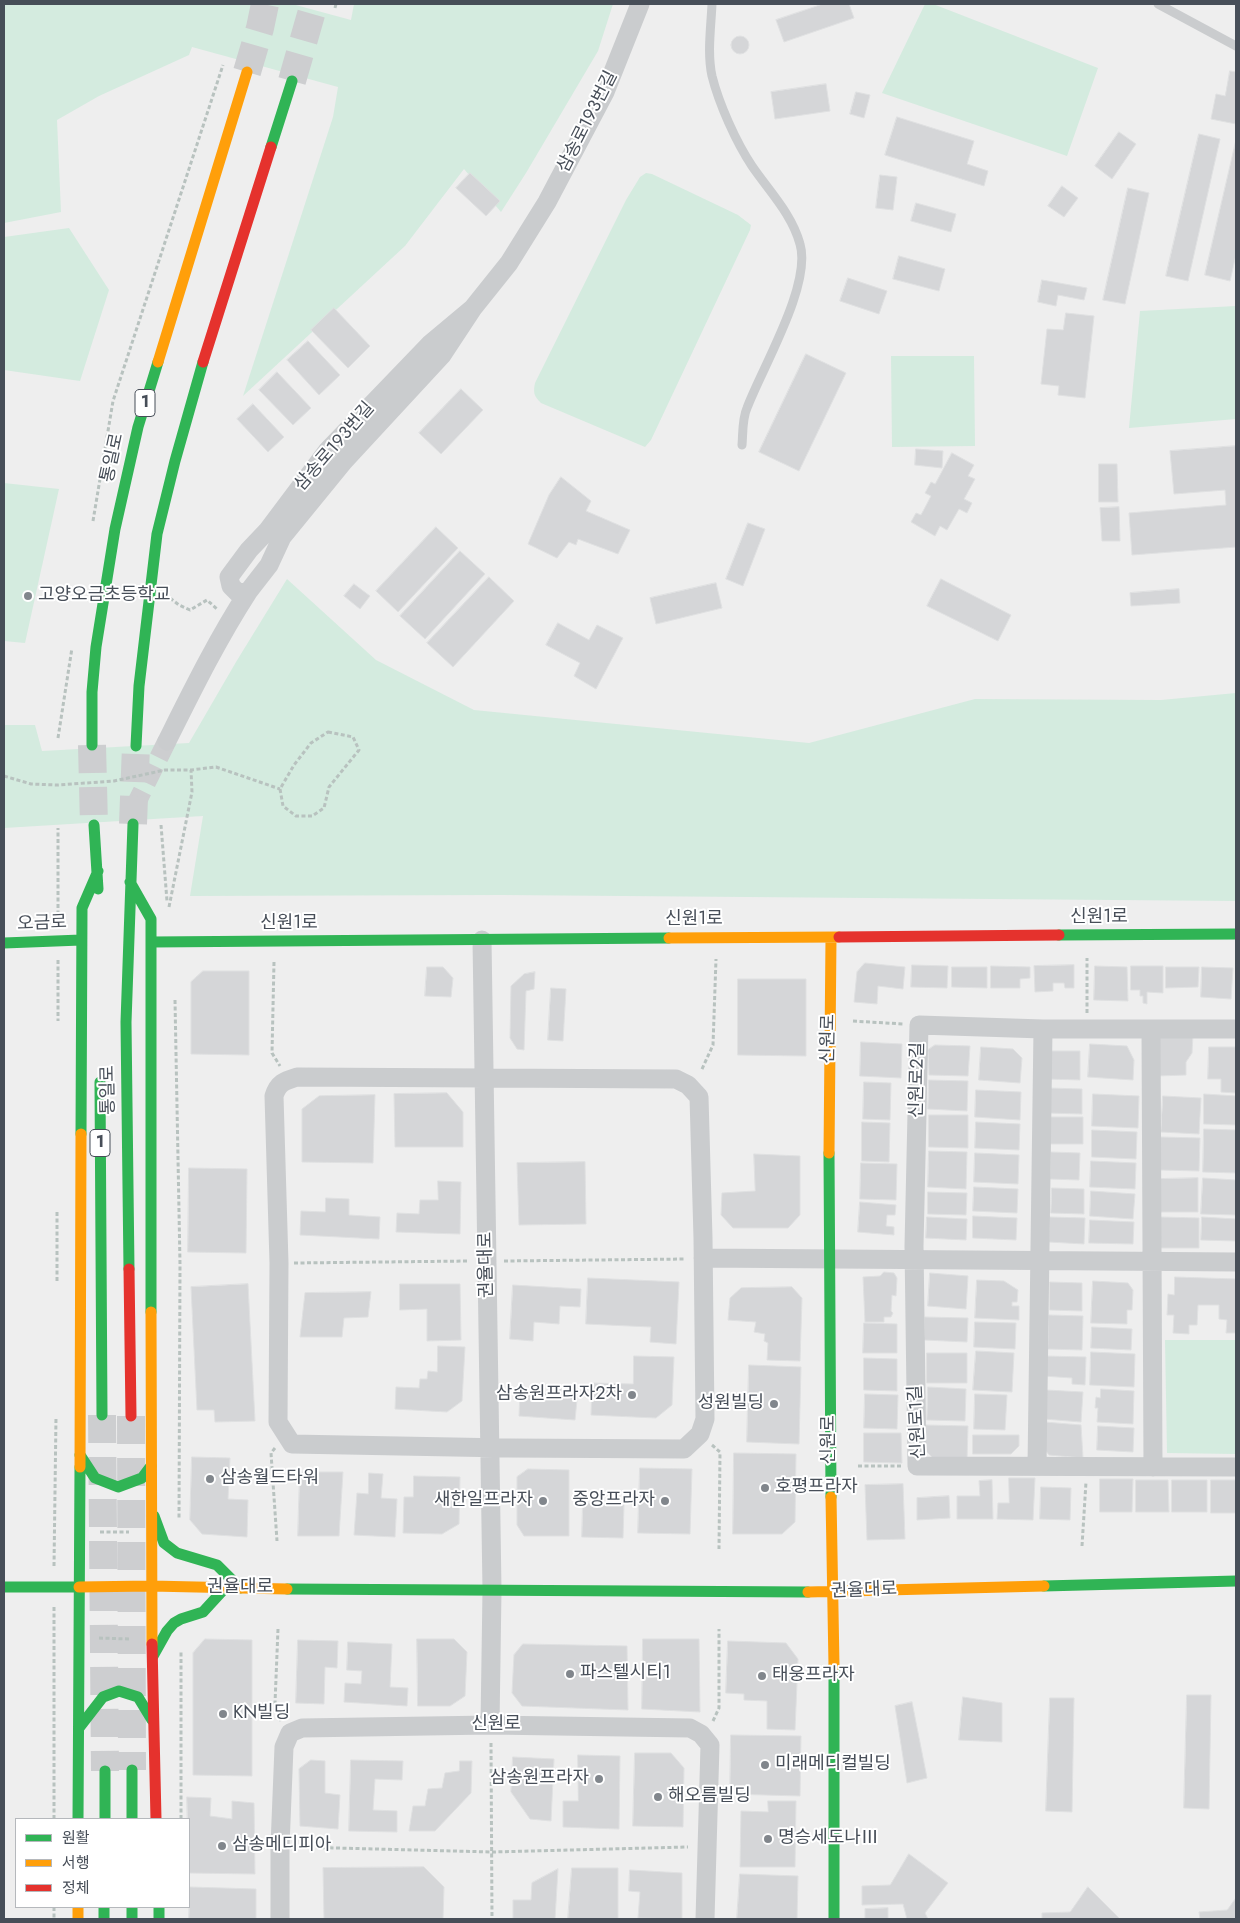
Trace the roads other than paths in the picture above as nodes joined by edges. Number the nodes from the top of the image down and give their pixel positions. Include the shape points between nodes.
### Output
1 (640, 4) edge
2 (712, 4) edge
3 (1158, 4) edge
4 (1236, 46) edge
5 (246, 72) tunnel mouth
6 (292, 81) tunnel mouth
7 (473, 308) junction
8 (742, 446) dead end
9 (248, 592) junction
10 (167, 741) tunnel mouth
11 (92, 745) tunnel mouth
12 (136, 746) tunnel mouth
13 (133, 824) tunnel mouth
14 (94, 825) tunnel mouth
15 (98, 871) junction
16 (130, 882) junction
17 (98, 900) dead end
18 (1236, 934) edge
19 (832, 938) junction
20 (81, 940) junction
21 (482, 940) junction
22 (152, 942) junction
23 (4, 943) edge
24 (1043, 1029) junction
25 (1151, 1029) junction
26 (1236, 1029) edge
27 (100, 1069) dead end
28 (484, 1078) junction
29 (695, 1259) junction
30 (830, 1260) junction
31 (914, 1260) junction
32 (1039, 1261) junction
33 (1152, 1262) junction
34 (1236, 1262) edge
35 (102, 1415) tunnel mouth
36 (131, 1416) tunnel mouth
37 (489, 1448) junction
38 (80, 1455) junction
39 (151, 1466) junction
40 (1037, 1466) junction
41 (1153, 1467) junction
42 (1236, 1467) edge
43 (150, 1510) junction
44 (1236, 1581) edge
45 (151, 1586) junction
46 (4, 1587) edge
47 (79, 1587) junction
48 (224, 1588) junction
49 (240, 1588) junction
50 (492, 1590) junction
51 (834, 1592) junction
52 (153, 1658) junction
53 (152, 1720) junction
54 (79, 1728) junction
55 (490, 1734) junction
56 (132, 1770) tunnel mouth
57 (105, 1771) tunnel mouth
58 (78, 1818) edge
59 (104, 1818) edge
60 (132, 1818) edge
61 (156, 1818) edge
62 (280, 1919) edge
63 (705, 1919) edge
64 (834, 1919) edge

1 - 7 street, 삼송로193번길 via 605,92 547,202 509,263
2 - 8 lane via 709,46 712,75 724,109 752,166 790,222 800,244 802,266 784,327 746,410
3 - 4 lane
5 - 11 main road, 통일로 / 1 via 138,426 115,530 96,647
6 - 12 main road via 218,314 157,534 139,686
7 - 9 street, 삼송로193번길 via 442,355 344,461 282,537 270,565
7 - 9 street, 삼송로193번길 via 430,344 328,450 268,530 248,550 229,578 238,593
9 - 10 street, 삼송로193번길 via 231,618
13 - 16 main road, 통일로 / 1
14 - 15 main road
15 - 17 main road
15 - 20 main road via 82,908
16 - 22 main road via 151,919
16 - 36 main road, 통일로 / 1 via 126,1022
18 - 19 main road, 신원1로
19 - 21 main road, 신원1로
19 - 30 main road, 신원로 via 828,1084
20 - 23 main road, 오금로
20 - 38 main road
21 - 22 main road, 신원1로
21 - 28 street, 권율대로
22 - 39 main road
24 - 25 street, 신원로2길
24 - 31 street, 신원로2길 via 919,1024
24 - 32 street
25 - 26 street, 신원로2길
25 - 33 street
27 - 35 main road, 통일로 / 1
28 - 29 street via 676,1079 688,1085 699,1097
28 - 37 street, 권율대로
28 - 37 street via 296,1077 277,1087 274,1096 279,1263 278,1422 292,1444
29 - 30 street
29 - 37 street via 705,1419 700,1434 684,1450
30 - 31 street
30 - 51 main road, 신원로
31 - 32 street
31 - 40 street, 신원로1길 via 917,1466
32 - 33 street
32 - 40 street
33 - 34 street
33 - 41 street
37 - 50 street, 권율대로
38 - 39 main road via 95,1478 118,1487 142,1478
38 - 47 main road
39 - 43 main road
40 - 41 street, 신원로1길
41 - 42 street, 신원로1길
43 - 45 main road
43 - 49 main road via 164,1543 177,1553 218,1565
44 - 51 main road, 권율대로
45 - 47 main road, 권율대로
45 - 48 main road, 권율대로
45 - 52 main road
46 - 47 main road, 권율대로
47 - 54 main road
48 - 49 main road, 권율대로
48 - 52 main road via 204,1612 183,1617 172,1624
49 - 50 main road, 권율대로
50 - 51 main road, 권율대로
50 - 55 street
51 - 64 main road, 신원로
52 - 53 main road
53 - 54 main road via 138,1697 119,1691 104,1697
53 - 61 main road
54 - 58 main road
55 - 62 street, 신원로 via 302,1728 290,1733 284,1747
55 - 63 street, 신원로 via 690,1728 701,1734 710,1745
56 - 60 main road
57 - 59 main road

